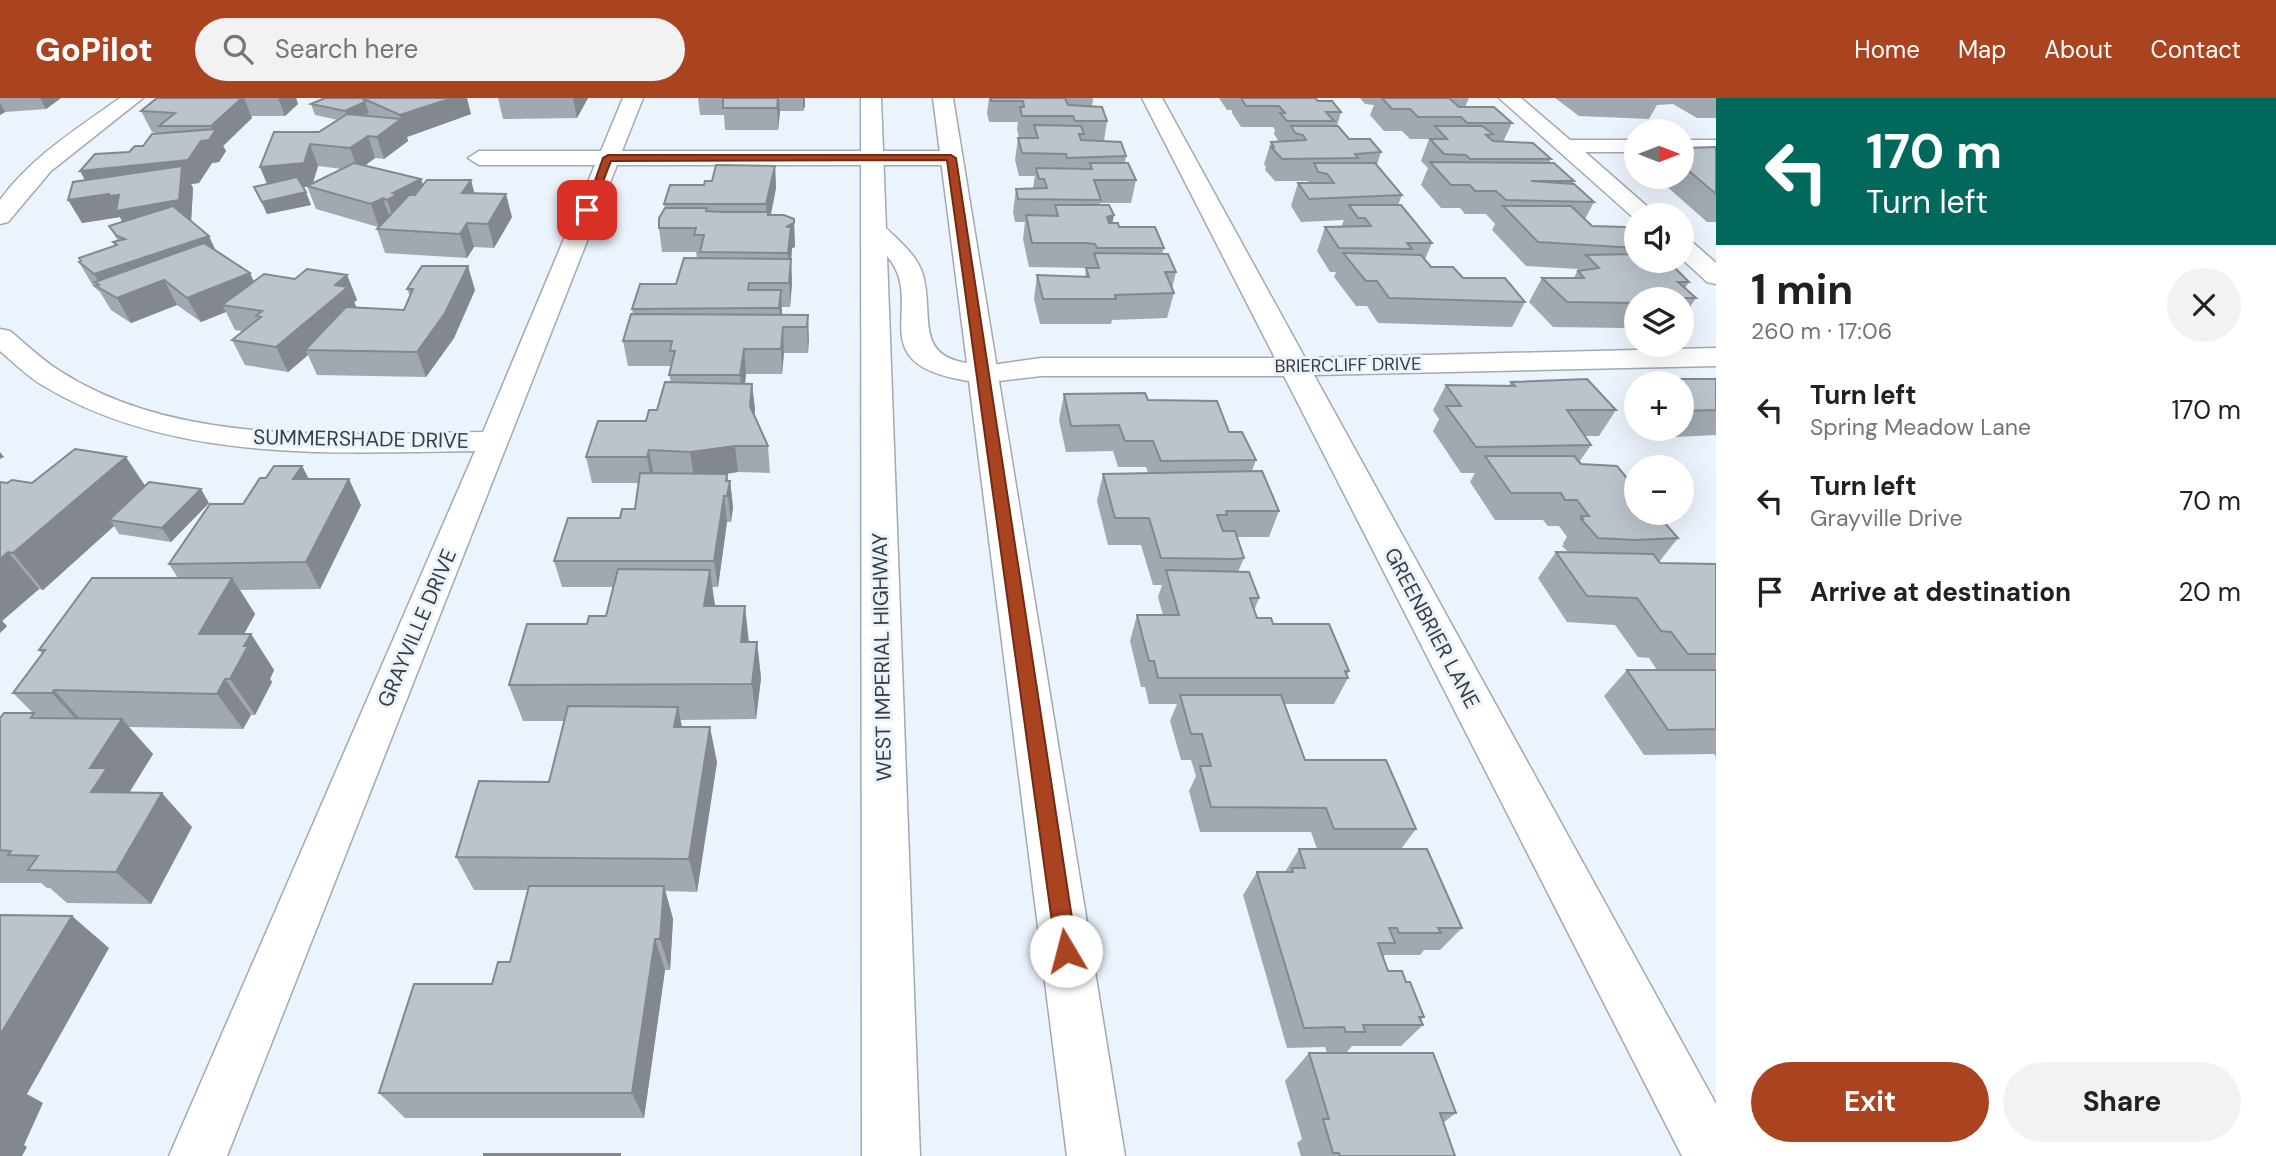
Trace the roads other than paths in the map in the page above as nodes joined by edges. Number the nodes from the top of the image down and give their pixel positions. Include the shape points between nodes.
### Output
1 (133, 98) edge
2 (633, 98) edge
3 (872, 98) edge
4 (943, 98) edge
5 (1152, 98) edge
6 (1509, 98) edge
7 (1564, 146) junction
8 (1624, 146) edge
9 (1694, 146) edge
10 (1716, 146) edge
11 (479, 158) dead end
12 (608, 158) junction
13 (873, 158) junction
14 (951, 158) junction
15 (1631, 203) edge
16 (0, 217) edge
17 (875, 231) junction
18 (1694, 257) edge
19 (1716, 276) edge
20 (0, 337) edge
21 (1716, 357) edge
22 (1292, 367) junction
23 (981, 374) junction
24 (495, 441) junction
25 (198, 1156) edge
26 (891, 1156) edge
27 (1096, 1156) edge
28 (1713, 1156) edge

1 - 16 street via 78,137 16,192
2 - 12 street, GRAYVILLE DRIVE
3 - 13 street, WEST IMPERIAL HIGHWAY
4 - 14 street
5 - 22 street, GREENBRIER LANE
6 - 7 street
7 - 8 street
7 - 15 street
9 - 10 street
11 - 12 street
12 - 13 street
12 - 24 street, GRAYVILLE DRIVE
13 - 14 street
13 - 17 street, WEST IMPERIAL HIGHWAY
14 - 23 street
17 - 23 street, BRIERCLIFF DRIVE via 904,262 914,286 920,350 933,363
17 - 26 street, WEST IMPERIAL HIGHWAY
18 - 19 street
20 - 24 street, SUMMERSHADE DRIVE via 41,373 113,411 197,433 314,442
21 - 22 street, BRIERCLIFF DRIVE
22 - 23 street, BRIERCLIFF DRIVE via 1041,367
22 - 28 street, GREENBRIER LANE
23 - 27 street
24 - 25 street, GRAYVILLE DRIVE

